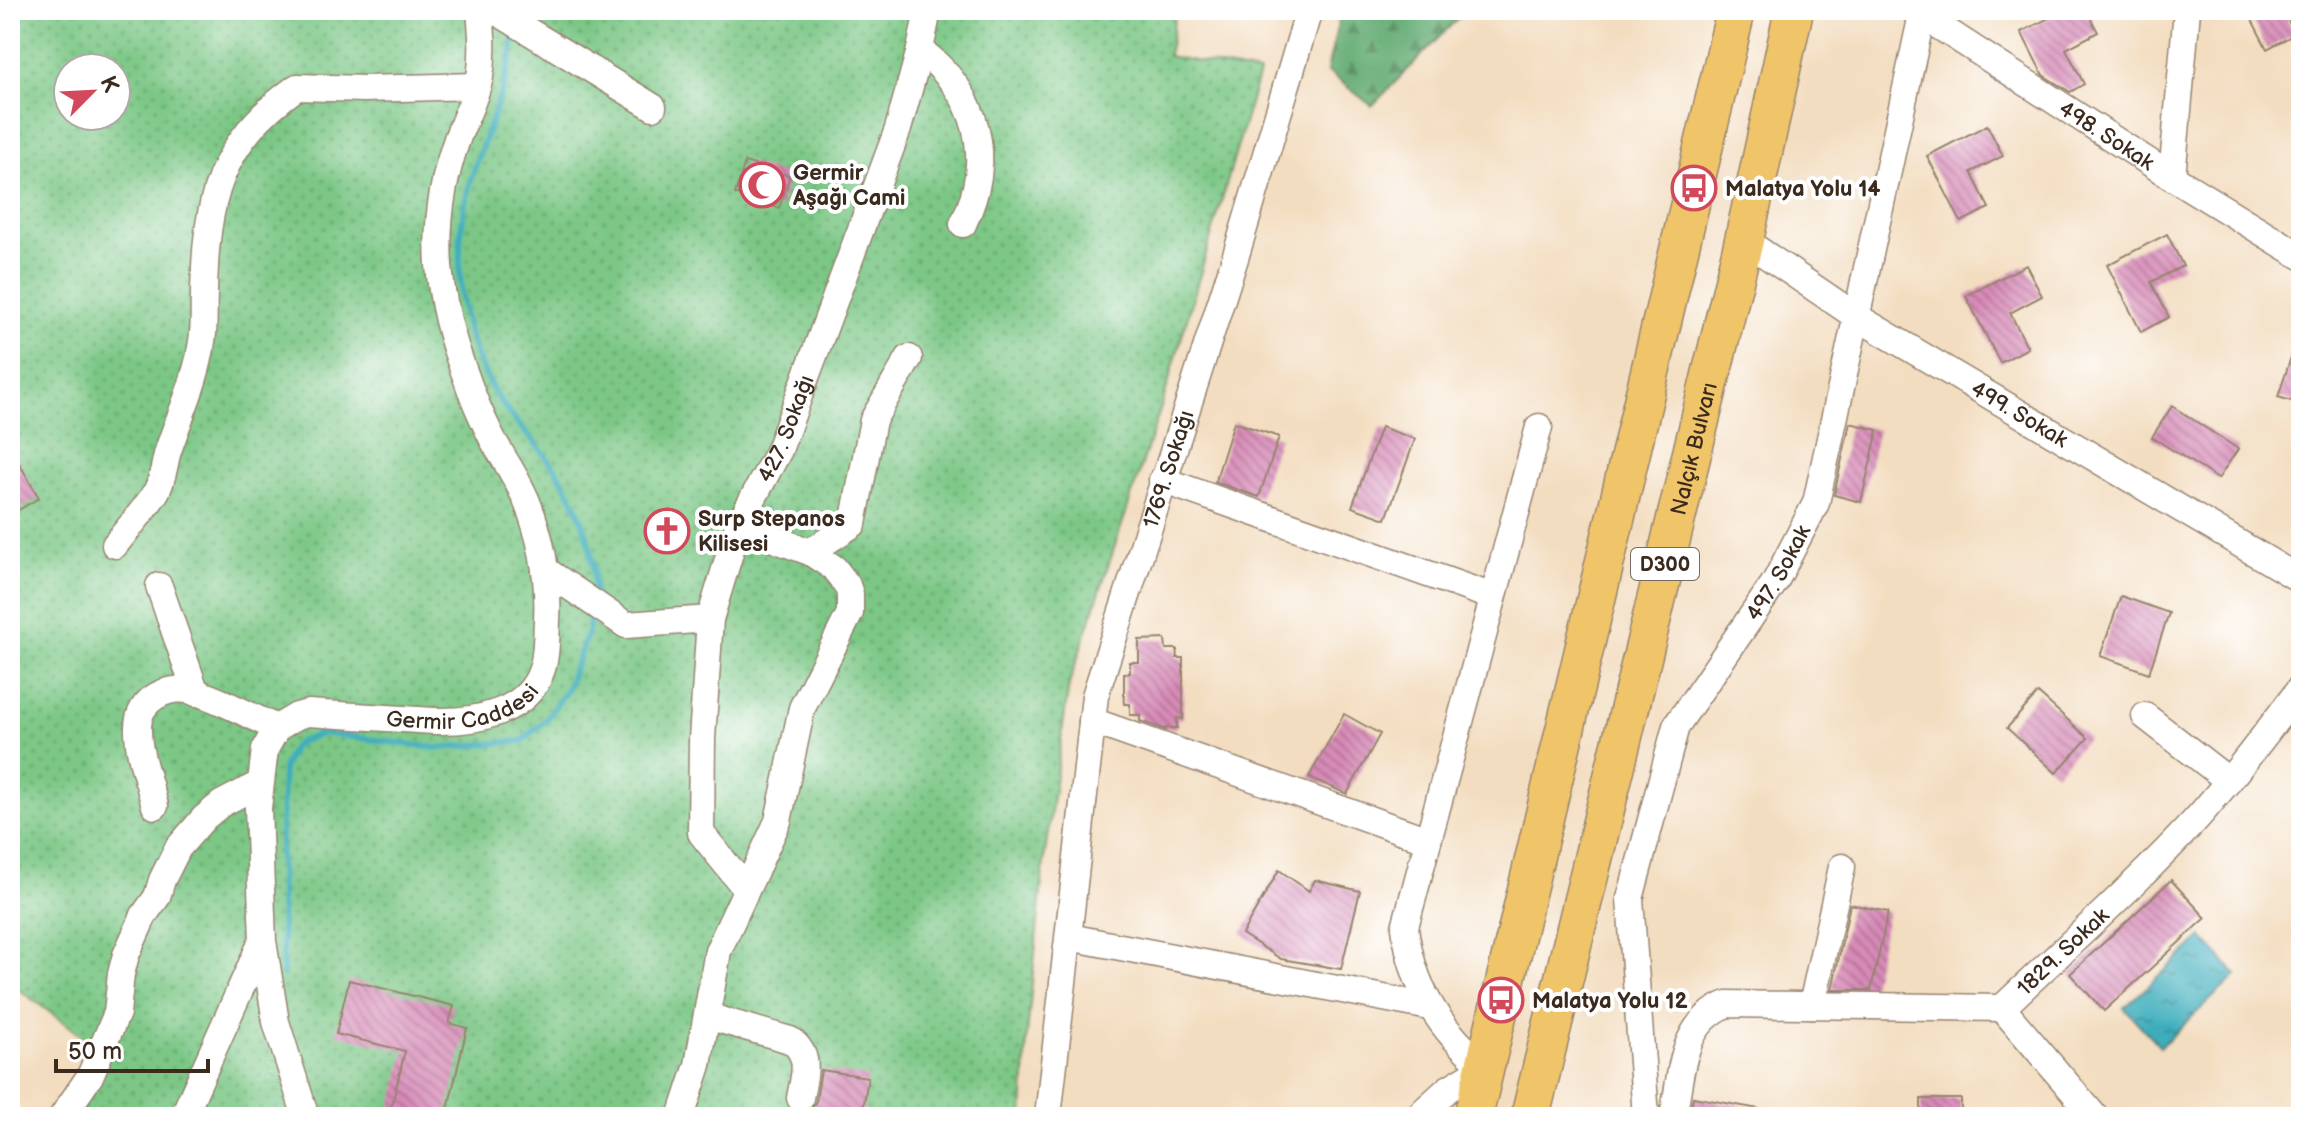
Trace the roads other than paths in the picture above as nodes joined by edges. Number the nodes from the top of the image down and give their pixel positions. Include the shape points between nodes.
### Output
1 (480, 10) edge
2 (494, 10) edge
3 (928, 10) edge
4 (1309, 10) edge
5 (1736, 10) edge
6 (1794, 10) edge
7 (2187, 10) edge
8 (1920, 12) edge
9 (920, 50) junction
10 (477, 86) junction
11 (653, 107) dead end
12 (2172, 177) junction
13 (963, 224) dead end
14 (1744, 240) junction
15 (2301, 256) edge
16 (1857, 317) junction
17 (909, 358) dead end
18 (1539, 427) dead end
19 (1162, 480) junction
20 (738, 526) junction
21 (115, 545) dead end
22 (810, 552) junction
23 (545, 570) junction
24 (2301, 580) edge
25 (159, 586) dead end
26 (1493, 597) junction
27 (710, 619) junction
28 (2301, 687) edge
29 (196, 693) junction
30 (2145, 716) dead end
31 (1092, 721) junction
32 (277, 728) junction
33 (2229, 781) junction
34 (259, 784) junction
35 (155, 806) dead end
36 (1428, 840) junction
37 (1842, 867) dead end
38 (746, 889) junction
39 (1069, 937) junction
40 (263, 941) junction
41 (1812, 1005) junction
42 (1430, 1007) junction
43 (2002, 1008) junction
44 (707, 1016) junction
45 (1485, 1067) junction
46 (800, 1098) dead end
47 (62, 1117) edge
48 (183, 1117) edge
49 (306, 1117) edge
50 (681, 1117) edge
51 (1048, 1117) edge
52 (1417, 1117) edge
53 (1473, 1117) edge
54 (1530, 1117) edge
55 (1646, 1117) edge
56 (1673, 1117) edge
57 (2095, 1117) edge

1 - 10 street, Germir Caddesi
2 - 11 street
3 - 9 street, 427. Sokağı
4 - 19 street, 1769. Sokağı
5 - 45 highway, D300
6 - 14 highway, Nalçık Bulvarı / D300
7 - 12 street
8 - 12 street, 498. Sokak
8 - 16 street, 497. Sokak
9 - 13 street via 957,86 977,130 979,178
9 - 20 street, 427. Sokağı via 898,129 779,450
10 - 21 street via 297,87 244,136 212,201 203,339 190,392 157,490
10 - 23 street, Germir Caddesi via 440,208 442,291 466,377 493,441 528,503
12 - 15 street, 498. Sokak
14 - 16 street, 499. Sokak
14 - 54 highway, Nalçık Bulvarı / D300
16 - 24 street, 499. Sokak
16 - 55 street, 497. Sokak via 1816,503 1775,582 1676,726 1630,899
17 - 22 street via 873,420 853,524
18 - 26 street
19 - 26 street
19 - 31 street, 1769. Sokağı via 1095,696
20 - 22 street
20 - 27 street, 427. Sokağı
22 - 38 street via 842,576 850,594 850,613 802,708 778,821
23 - 27 street via 626,625
23 - 32 street, Germir Caddesi via 548,609 542,670 526,693 503,710 455,721 308,713
25 - 29 street
26 - 36 street
27 - 38 street, 427. Sokağı via 701,833
28 - 33 street, 1829. Sokak
29 - 32 street
29 - 35 street via 161,693 141,711 139,736
30 - 33 street
31 - 36 street
31 - 39 street, 1769. Sokağı
32 - 34 street via 265,749
33 - 43 street, 1829. Sokak via 2149,868
34 - 40 street
34 - 47 street via 221,804 178,848 126,955 117,1013 90,1076
36 - 42 street via 1405,927 1414,971
37 - 41 street
38 - 44 street via 718,951
39 - 42 street
39 - 51 street, 1769. Sokağı
40 - 48 street
40 - 49 street via 276,1022
41 - 43 street, 1829. Sokak
41 - 56 street, 1829. Sokak via 1727,1004 1707,1015 1690,1038
42 - 45 street via 1450,1036
43 - 57 street
44 - 46 street via 797,1045 806,1066
44 - 50 street
45 - 52 street via 1448,1089
45 - 53 highway, D300

